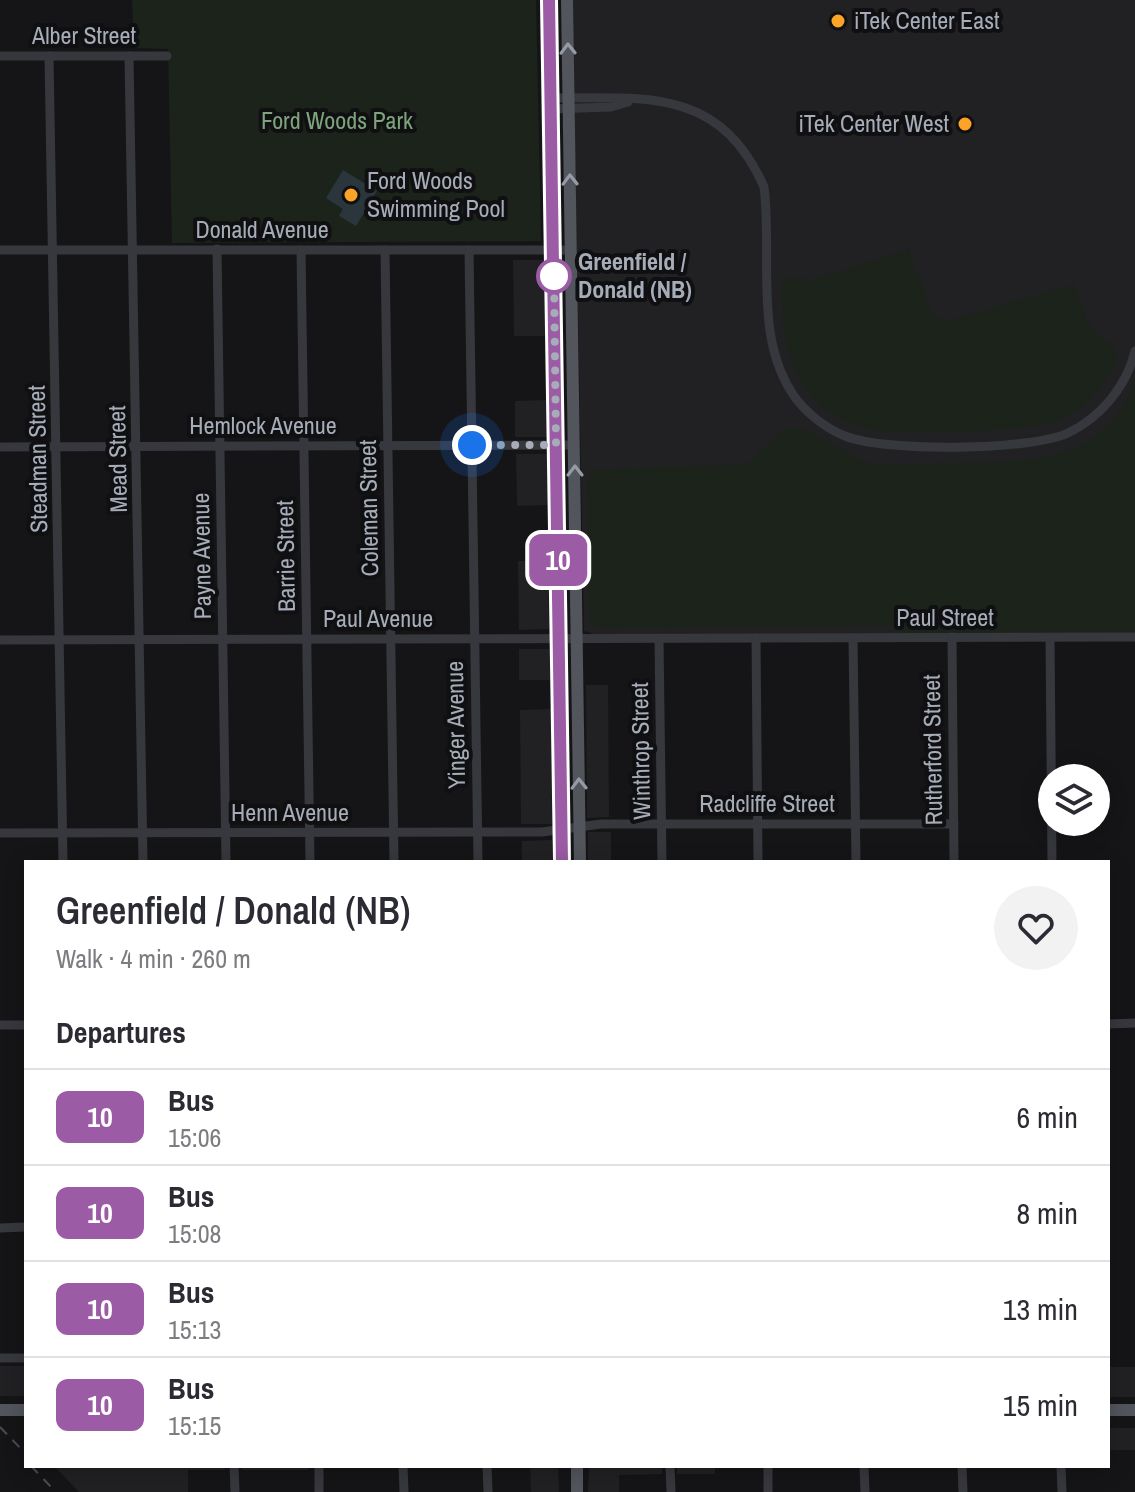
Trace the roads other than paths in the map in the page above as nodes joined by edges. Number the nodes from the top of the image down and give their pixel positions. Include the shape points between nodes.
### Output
1 (549, 0) edge
2 (567, 0) edge
3 (0, 56) edge
4 (49, 56) junction
5 (129, 56) junction
6 (167, 56) dead end
7 (550, 103) junction
8 (569, 103) junction
9 (217, 249) junction
10 (0, 250) edge
11 (54, 250) junction
12 (133, 250) junction
13 (301, 250) junction
14 (385, 250) junction
15 (469, 250) junction
16 (553, 250) junction
17 (571, 250) junction
18 (1135, 351) edge
19 (388, 445) junction
20 (472, 445) junction
21 (556, 445) junction
22 (574, 445) junction
23 (220, 446) junction
24 (304, 446) junction
25 (0, 447) edge
26 (57, 447) junction
27 (137, 447) junction
28 (952, 637) junction
29 (1135, 637) edge
30 (474, 638) junction
31 (559, 638) junction
32 (756, 638) junction
33 (853, 638) junction
34 (1050, 638) junction
35 (307, 639) junction
36 (390, 639) junction
37 (577, 639) junction
38 (659, 639) junction
39 (0, 640) edge
40 (60, 640) junction
41 (140, 640) junction
42 (223, 640) junction
43 (561, 752) junction
44 (579, 752) junction
45 (662, 824) junction
46 (758, 824) junction
47 (855, 824) junction
48 (954, 824) junction
49 (580, 827) junction
50 (562, 830) junction
51 (0, 833) edge
52 (142, 833) junction
53 (226, 833) junction
54 (309, 833) junction
55 (393, 833) junction
56 (477, 833) junction
57 (63, 834) junction
58 (63, 860) edge
59 (143, 860) edge
60 (226, 860) edge
61 (310, 860) edge
62 (394, 860) edge
63 (478, 860) edge
64 (562, 860) edge
65 (580, 860) edge
66 (662, 860) edge
67 (758, 860) edge
68 (856, 860) edge
69 (954, 860) edge
70 (1052, 860) edge
71 (1135, 1023) edge
72 (1110, 1024) edge
73 (0, 1025) edge
74 (24, 1025) edge
75 (24, 1227) edge
76 (0, 1228) edge
77 (0, 1358) edge
78 (24, 1358) edge
79 (0, 1410) edge
80 (24, 1410) edge
81 (1110, 1410) edge
82 (1135, 1410) edge
83 (234, 1468) edge
84 (319, 1468) edge
85 (403, 1468) edge
86 (487, 1468) edge
87 (577, 1468) edge
88 (670, 1468) edge
89 (768, 1468) edge
90 (864, 1468) edge
91 (962, 1468) edge
92 (1061, 1468) edge
93 (235, 1492) edge
94 (319, 1492) edge
95 (404, 1492) edge
96 (488, 1492) edge
97 (577, 1492) edge
98 (671, 1492) edge
99 (768, 1492) edge
100 (865, 1492) edge
101 (963, 1492) edge
102 (1062, 1492) edge

1 - 7 main road
8 -> 2 main road
3 - 4 street, Alber Street
4 - 5 street, Alber Street
4 - 11 street, Steadman Street
5 - 6 street, Alber Street
5 - 12 street, Mead Street
7 - 8 street
7 - 16 main road
17 -> 8 main road
8 - 18 street via 611,107 632,101 689,107 734,136 764,187 774,358 798,402 843,436 889,445 1045,440 1068,433 1101,409 1126,377
9 - 12 street, Donald Avenue
9 - 13 street, Donald Avenue
9 - 23 street, Payne Avenue
10 - 11 street, Donald Avenue
11 - 12 street, Donald Avenue
11 - 26 street, Steadman Street
12 - 27 street, Mead Street
13 - 14 street, Donald Avenue
13 - 24 street, Barrie Street
14 - 15 street, Donald Avenue
14 - 19 street, Coleman Street
15 - 16 street, Donald Avenue
15 - 20 street, Yinger Avenue
16 - 17 street, Donald Avenue
16 - 21 main road
17 - 22 main road
19 - 20 street, Hemlock Avenue
19 - 24 street, Hemlock Avenue
19 - 36 street, Coleman Street
20 - 21 street, Hemlock Avenue
20 - 30 street, Yinger Avenue
21 - 22 street, Hemlock Avenue
21 - 31 main road
37 -> 22 main road
23 - 24 street, Hemlock Avenue
23 - 27 street, Hemlock Avenue
23 - 42 street, Payne Avenue
24 - 35 street, Barrie Street
25 - 26 street, Hemlock Avenue
26 - 27 street, Hemlock Avenue
26 - 40 street, Steadman Street
27 - 41 street, Mead Street
28 - 33 street, Paul Street
28 - 34 street, Paul Street
28 - 48 street, Rutherford Street
29 - 34 street, Paul Street
30 - 31 street, Paul Avenue
30 - 36 street, Paul Avenue
30 - 56 street, Yinger Avenue
31 - 37 street, Paul Avenue
31 - 43 main road
32 - 33 street, Paul Street
32 - 38 street, Paul Avenue
32 - 46 street
33 - 47 street
34 - 70 street
35 - 36 street, Paul Avenue
35 - 42 street, Paul Avenue
35 - 54 street, Barrie Street
36 - 55 street, Coleman Street
37 - 38 street, Paul Avenue
37 - 44 main road
38 - 45 street, Winthrop Street
39 - 40 street, Paul Avenue
40 - 41 street, Paul Avenue
40 - 57 street, Steadman Street
41 - 42 street, Paul Avenue
41 - 52 street, Mead Street
42 - 53 street, Payne Avenue
43 - 44 main road
43 - 50 main road
49 -> 44 main road
45 - 46 street, Radcliffe Street
45 - 49 street, Radcliffe Street
45 - 66 street, Winthrop Street
46 - 47 street, Radcliffe Street
46 - 67 street
47 - 48 street, Radcliffe Street
47 - 68 street
48 - 69 street, Rutherford Street
49 - 50 street, Henn Avenue
49 - 65 main road
50 - 56 street, Henn Avenue
50 - 64 main road
51 - 57 street, Henn Avenue
52 - 53 street, Henn Avenue
52 - 57 street, Henn Avenue
52 - 59 street, Mead Street
53 - 54 street, Henn Avenue
53 - 60 street, Payne Avenue
54 - 55 street, Henn Avenue
54 - 61 street, Barrie Street
55 - 56 street, Henn Avenue
55 - 62 street, Coleman Street
56 - 63 street, Yinger Avenue
57 - 58 street, Steadman Street
71 - 72 street
73 - 74 street
75 - 76 street
77 - 78 street
79 - 80 main road
81 - 82 main road
83 - 93 street
84 - 94 street
85 - 95 street
86 - 96 street
87 - 97 main road
88 - 98 street
89 - 99 street
90 - 100 street
91 - 101 street
92 - 102 street

